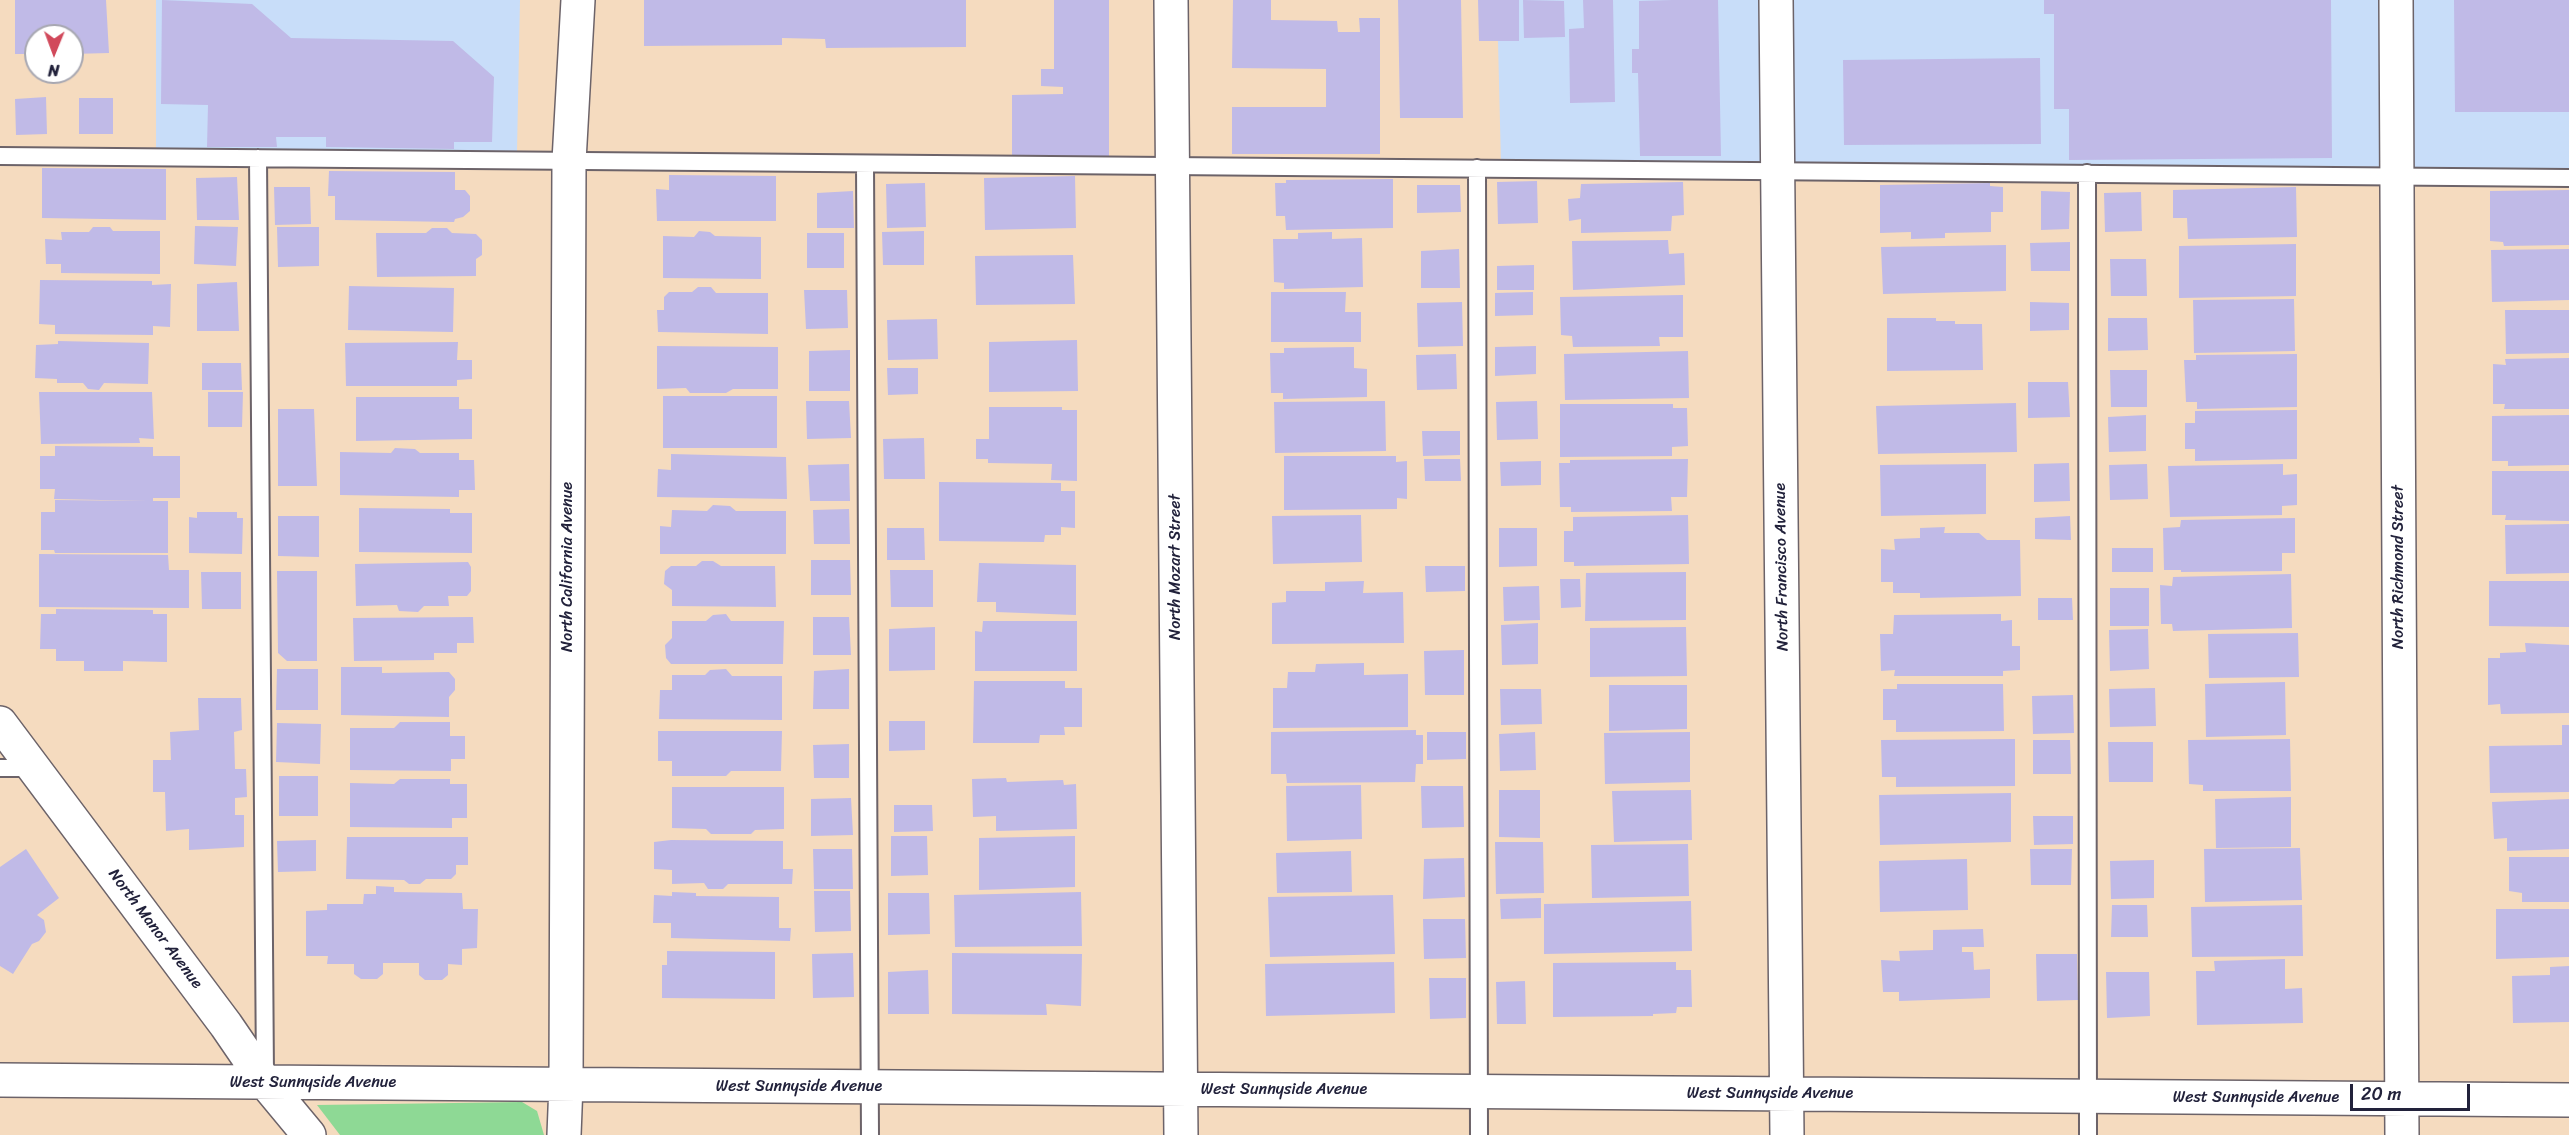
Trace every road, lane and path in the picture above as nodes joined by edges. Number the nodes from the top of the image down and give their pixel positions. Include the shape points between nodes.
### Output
1 (578, 0) edge
2 (1171, 0) edge
3 (1776, 0) edge
4 (2396, 0) edge
5 (0, 156) edge
6 (258, 158) junction
7 (569, 161) junction
8 (865, 164) junction
9 (1173, 166) junction
10 (1477, 168) junction
11 (1778, 171) junction
12 (2087, 174) junction
13 (2397, 176) junction
14 (2569, 178) edge
15 (0, 723) edge
16 (0, 768) edge
17 (35, 768) junction
18 (0, 1080) edge
19 (266, 1082) junction
20 (566, 1084) junction
21 (870, 1087) junction
22 (1180, 1090) junction
23 (1479, 1092) junction
24 (1787, 1094) junction
25 (2087, 1097) junction
26 (2402, 1099) junction
27 (2569, 1100) edge
28 (309, 1135) edge
29 (564, 1135) edge
30 (870, 1135) edge
31 (1181, 1135) edge
32 (1479, 1135) edge
33 (1787, 1135) edge
34 (2088, 1135) edge
35 (2402, 1135) edge

1 - 7 street, North California Avenue
2 - 9 street, North Mozart Street
3 - 11 street, North Francisco Avenue
4 - 13 street, North Richmond Street
5 - 6 lane
6 - 7 lane
6 - 19 lane
7 - 8 lane
7 - 20 street, North California Avenue
8 - 9 lane
8 - 21 lane
9 - 10 lane
9 - 22 street, North Mozart Street
10 - 11 lane
10 - 23 lane
11 - 12 lane
11 - 24 street, North Francisco Avenue
12 - 13 lane
12 - 25 lane
13 - 14 lane
13 - 26 street, North Richmond Street
15 - 17 street, North Manor Avenue
16 - 17 lane
17 - 19 street, North Manor Avenue
18 - 19 street, West Sunnyside Avenue
19 - 20 street, West Sunnyside Avenue
19 - 28 street, North Manor Avenue
20 - 21 street, West Sunnyside Avenue
20 - 29 street, North California Avenue
21 - 22 street, West Sunnyside Avenue
21 - 30 lane
22 - 23 street, West Sunnyside Avenue
22 - 31 street, North Mozart Street
23 - 24 street, West Sunnyside Avenue
23 - 32 lane
24 - 25 street, West Sunnyside Avenue
24 - 33 street, North Francisco Avenue
25 - 26 street, West Sunnyside Avenue
25 - 34 lane
26 - 27 street, West Sunnyside Avenue
26 - 35 street, North Richmond Street

